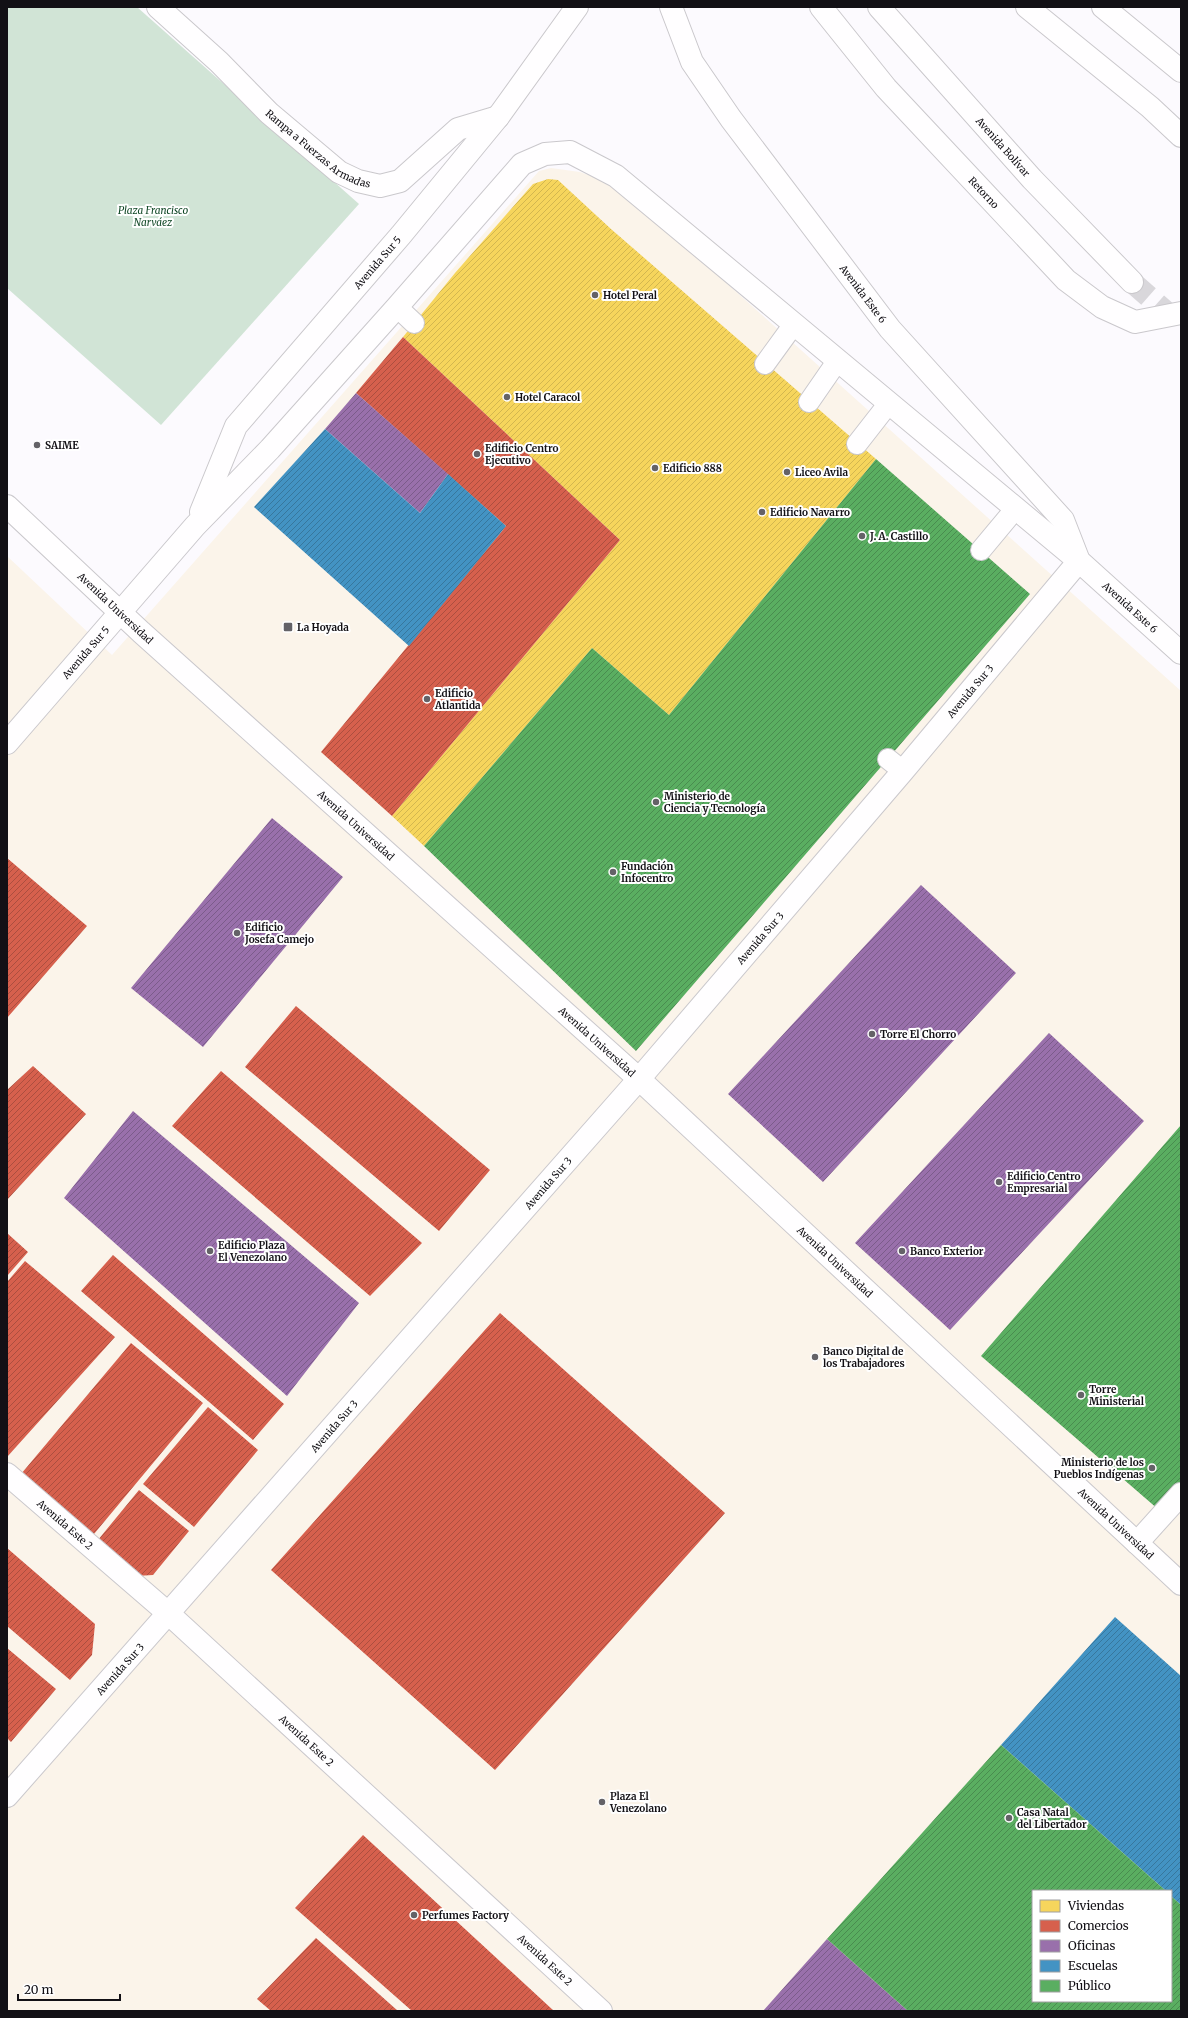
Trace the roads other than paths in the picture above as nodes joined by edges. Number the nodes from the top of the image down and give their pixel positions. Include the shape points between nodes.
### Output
1 (158, 7) edge
2 (577, 7) edge
3 (671, 7) edge
4 (821, 7) edge
5 (878, 7) edge
6 (1027, 7) edge
7 (1103, 7) edge
8 (1181, 71) edge
9 (498, 117) junction
10 (1181, 136) edge
11 (545, 154) joint
12 (1132, 282) tunnel mouth
13 (397, 307) junction
14 (1181, 313) edge
15 (414, 323) dead end
16 (794, 324) junction
17 (838, 360) junction
18 (765, 364) dead end
19 (808, 402) dead end
20 (889, 403) junction
21 (858, 444) dead end
22 (7, 506) edge
23 (1016, 508) junction
24 (195, 526) junction
25 (981, 550) dead end
26 (1080, 561) junction
27 (120, 611) junction
28 (1181, 653) edge
29 (7, 743) edge
30 (639, 1079) junction
31 (7, 1474) edge
32 (1181, 1494) edge
33 (1137, 1543) junction
34 (1181, 1584) edge
35 (169, 1614) junction
36 (7, 1796) edge
37 (601, 2011) edge

1 - 9 street, Rampa a Fuerzas Armadas via 219,62 269,113 339,172 358,181 380,186 400,181 458,129
2 - 9 street, Avenida Sur 5
3 - 26 street, Avenida Este 6 via 692,62 731,119 890,329 1063,520
4 - 14 street, Retorno via 886,88 1066,280 1102,307 1135,322
5 - 12 street, Avenida Bolívar via 1032,179
6 - 10 street via 1150,107
7 - 8 street
9 - 24 street, Avenida Sur 5 via 402,235 236,426
11 - 13 street, Avenida Sur 5 via 522,164
11 - 16 street, Avenida Este 6 via 570,152 616,176
13 - 15 lane
13 - 24 street, Avenida Sur 5 via 270,449
16 - 17 street, Avenida Este 6
16 - 18 lane
17 - 19 lane
17 - 20 street, Avenida Este 6
20 - 21 lane
20 - 23 street, Avenida Este 6
22 - 27 street, Avenida Universidad
23 - 25 lane
23 - 26 street, Avenida Este 6
24 - 27 street, Avenida Sur 5
26 - 28 street, Avenida Este 6
26 - 30 street, Avenida Sur 3 via 896,765
27 - 29 street, Avenida Sur 5
27 - 30 street, Avenida Universidad
30 - 33 street, Avenida Universidad
30 - 35 street, Avenida Sur 3
31 - 35 street, Avenida Este 2
32 - 33 street
33 - 34 street, Avenida Universidad
35 - 36 street, Avenida Sur 3
35 - 37 street, Avenida Este 2

